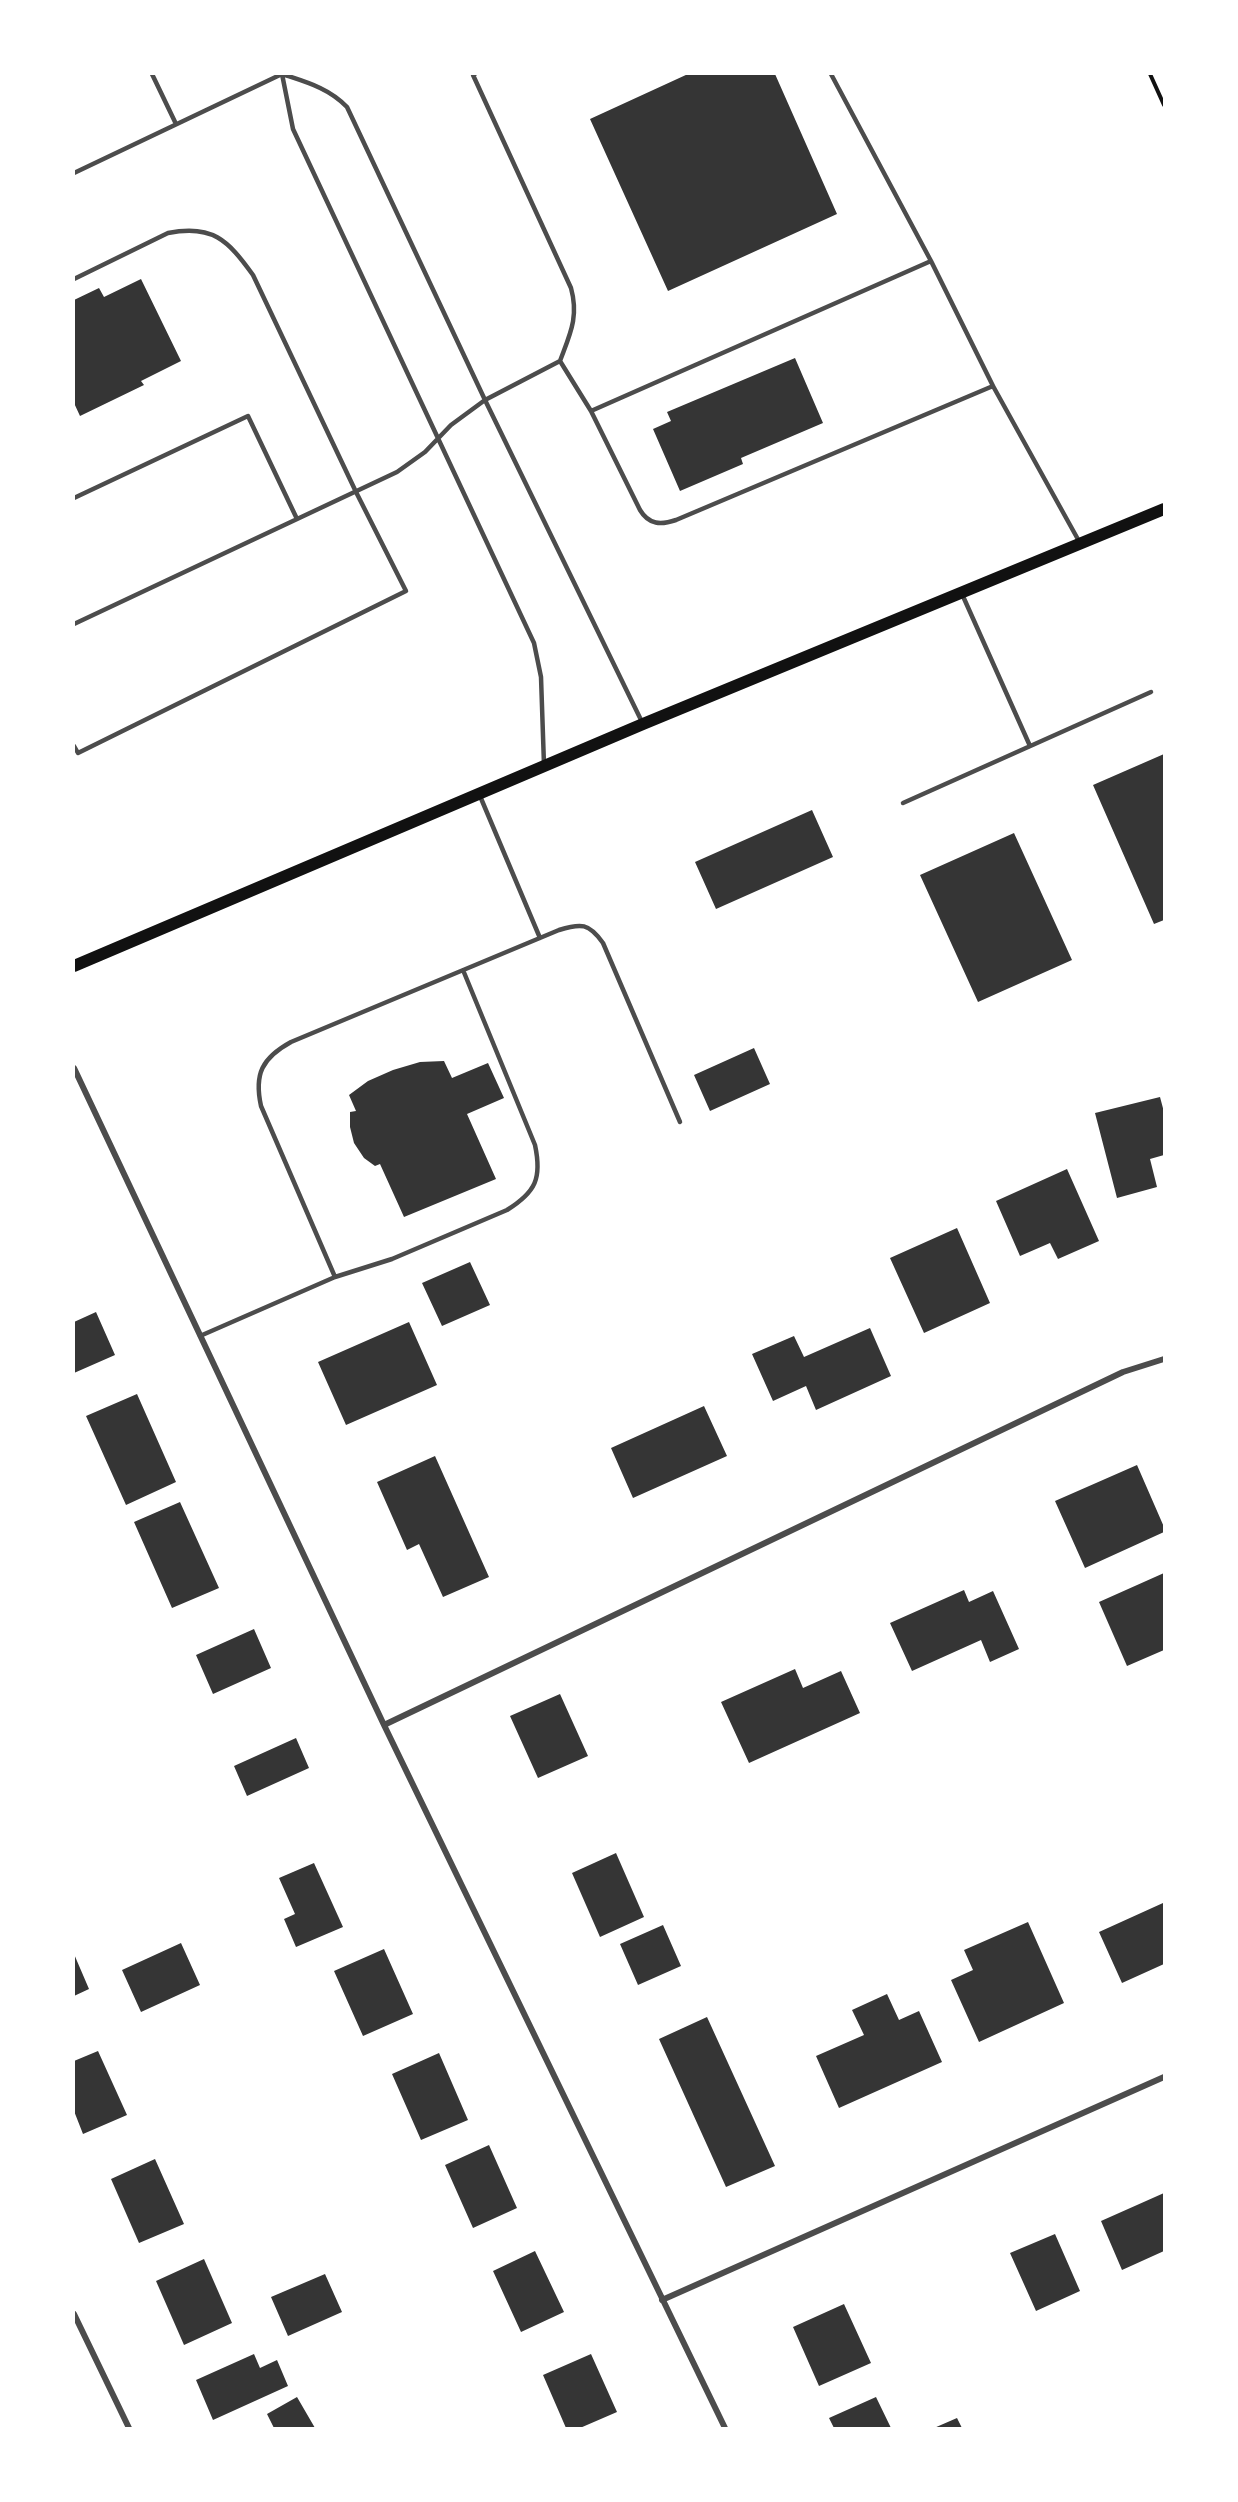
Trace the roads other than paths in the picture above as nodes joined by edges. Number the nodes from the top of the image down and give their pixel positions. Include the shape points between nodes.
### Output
1 (152, 74) edge
2 (282, 74) edge
3 (475, 74) edge
4 (831, 74) edge
5 (176, 124) junction
6 (74, 173) edge
7 (931, 261) junction
8 (74, 279) edge
9 (560, 361) junction
10 (993, 386) junction
11 (485, 400) junction
12 (591, 411) junction
13 (437, 438) junction
14 (356, 492) junction
15 (74, 498) edge
16 (1164, 509) edge
17 (297, 519) junction
18 (1080, 543) junction
19 (961, 592) junction
20 (74, 624) edge
21 (1151, 692) dead end
22 (643, 724) junction
23 (74, 746) edge
24 (1030, 746) junction
25 (544, 766) junction
26 (479, 793) junction
27 (903, 803) dead end
28 (540, 938) junction
29 (74, 966) edge
30 (463, 970) junction
31 (74, 1068) edge
32 (680, 1122) dead end
33 (335, 1277) junction
34 (200, 1336) junction
35 (1164, 1359) edge
36 (384, 1725) junction
37 (1164, 2077) edge
38 (662, 2300) junction
39 (74, 2314) edge
40 (129, 2428) edge
41 (725, 2428) edge

1 - 5 lane
2 - 5 lane
2 - 11 lane via 322,88 346,107
2 - 13 lane via 293,129
3 - 9 lane via 571,288 575,318
4 - 7 lane
5 - 6 lane
7 - 10 lane
7 - 12 lane
8 - 14 lane via 168,233 207,231 229,244 254,275
9 - 11 lane
9 - 12 lane
10 - 12 lane via 665,523 645,519
10 - 18 lane
11 - 13 lane
11 - 22 lane
13 - 14 lane via 412,462
13 - 25 lane via 534,643 541,676
14 - 17 lane
14 - 23 lane via 406,591 78,753
15 - 17 lane via 248,416
16 - 18 main road
17 - 20 lane
18 - 19 main road
19 - 22 main road
19 - 24 lane
21 - 24 lane
22 - 25 main road
24 - 27 lane
25 - 26 main road
26 - 28 lane
26 - 29 main road
28 - 30 lane
28 - 32 lane via 571,926 583,925 594,931 603,943
30 - 33 lane via 291,1042 265,1061 259,1075 261,1106
30 - 33 lane via 535,1145 539,1174 521,1201 507,1210 392,1259
31 - 34 street
33 - 34 lane
34 - 36 street
35 - 36 street via 1124,1372
36 - 38 street
37 - 38 street
38 - 41 street
39 - 40 street

